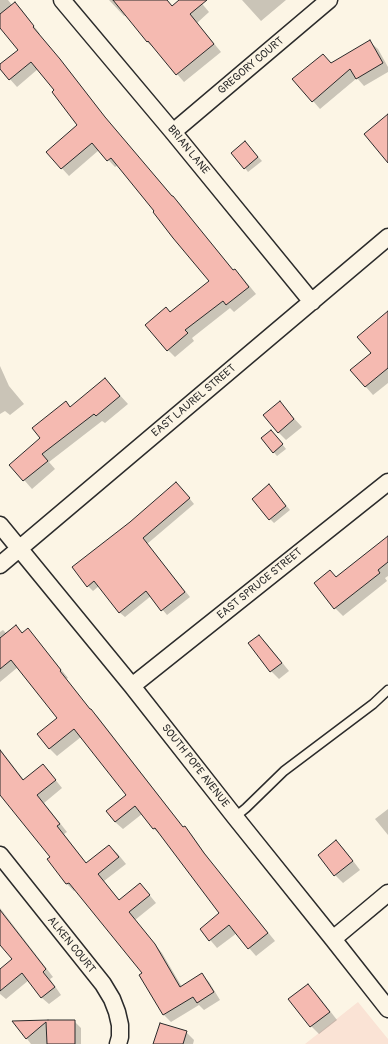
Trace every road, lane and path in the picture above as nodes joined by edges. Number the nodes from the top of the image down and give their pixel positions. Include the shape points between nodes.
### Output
1 (62, 0) edge
2 (329, 0) edge
3 (173, 132) junction
4 (388, 238) edge
5 (312, 302) junction
6 (388, 482) edge
7 (0, 525) edge
8 (19, 548) junction
9 (0, 565) edge
10 (132, 686) junction
11 (388, 690) edge
12 (235, 816) junction
13 (0, 855) edge
14 (388, 893) edge
15 (334, 939) junction
16 (388, 1009) edge
17 (118, 1044) edge

1 - 3 street, BRIAN LANE
2 - 3 street, GREGORY COURT
3 - 5 street, BRIAN LANE
4 - 5 street, EAST LAUREL STREET
5 - 8 street, EAST LAUREL STREET
6 - 10 street, EAST SPRUCE STREET
7 - 8 street, SOUTH POPE AVENUE
8 - 9 street, EAST LAUREL STREET
8 - 10 street, SOUTH POPE AVENUE
10 - 12 street, SOUTH POPE AVENUE
11 - 12 lane via 284,771
12 - 15 street, SOUTH POPE AVENUE
13 - 17 street, ALKEN COURT via 103,984 117,1012 120,1025
14 - 15 street
15 - 16 street, SOUTH POPE AVENUE

